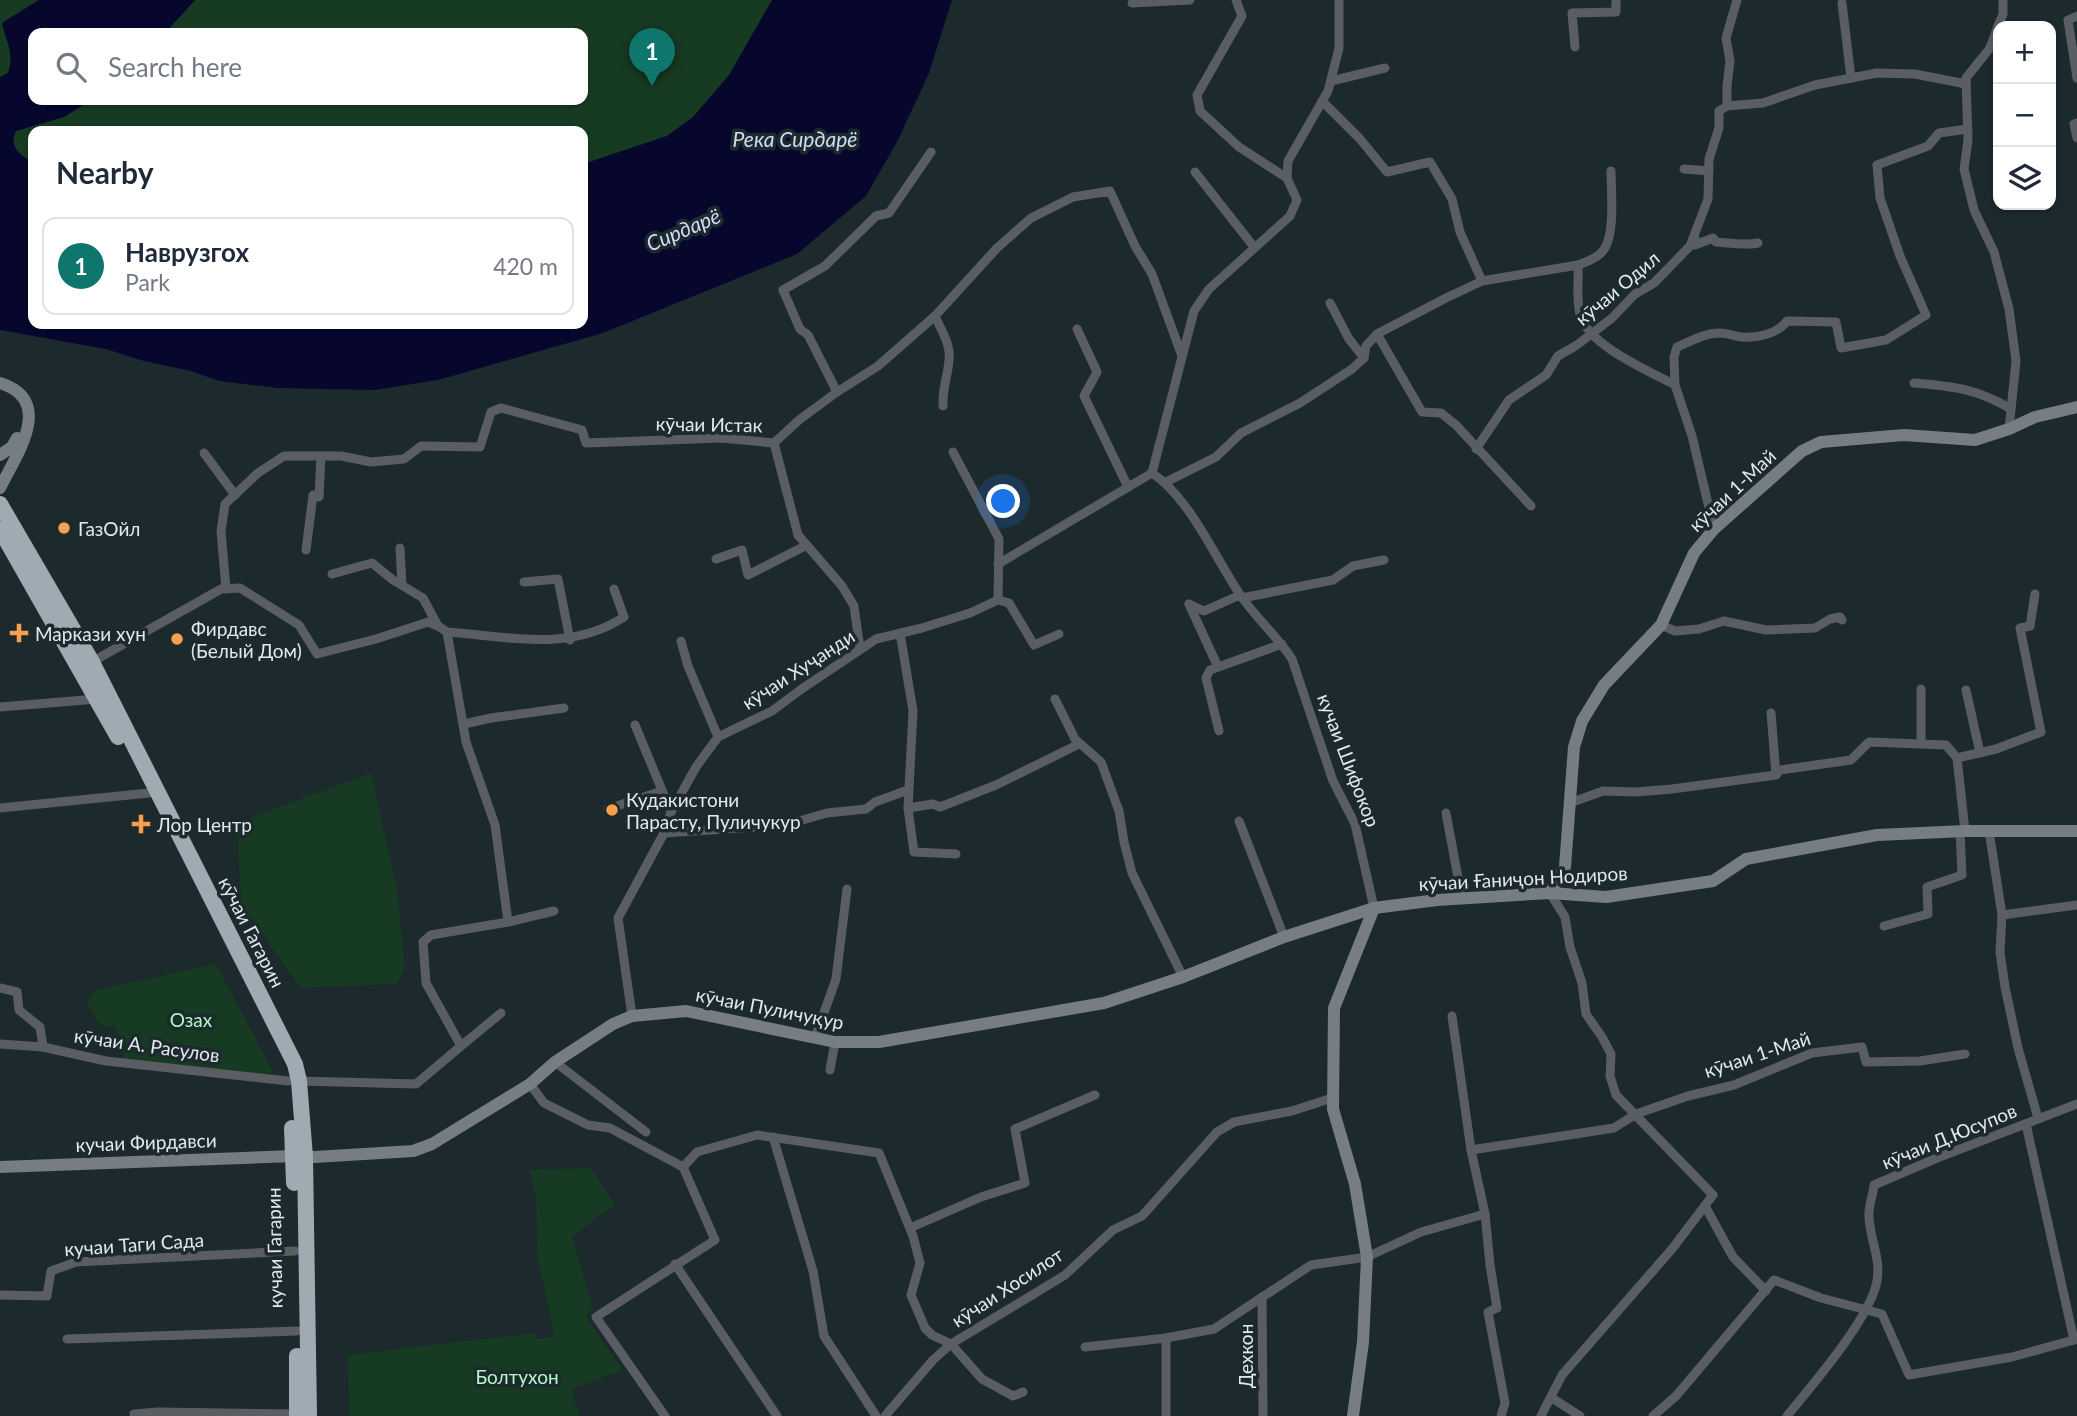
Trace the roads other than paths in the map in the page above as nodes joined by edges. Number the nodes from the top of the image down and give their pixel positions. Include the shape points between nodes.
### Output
1 (1190, 0) edge
2 (1236, 0) edge
3 (1339, 0) edge
4 (1616, 0) edge
5 (1737, 0) edge
6 (2003, 0) edge
7 (1132, 3) dead end
8 (1842, 3) dead end
9 (2077, 16) edge
10 (2000, 21) edge
11 (1993, 40) edge
12 (1575, 47) dead end
13 (1385, 68) dead end
14 (1850, 78) junction
15 (2077, 78) edge
16 (1331, 80) junction
17 (1966, 84) junction
18 (1322, 101) junction
19 (1727, 106) junction
20 (2077, 122) edge
21 (1968, 129) junction
22 (2077, 138) edge
23 (931, 152) dead end
24 (1684, 169) dead end
25 (1611, 171) dead end
26 (1709, 171) junction
27 (1195, 172) dead end
28 (1287, 178) junction
29 (1695, 236) junction
30 (1758, 243) dead end
31 (1254, 247) junction
32 (1578, 265) junction
33 (1482, 281) junction
34 (1330, 303) dead end
35 (935, 316) junction
36 (1077, 329) dead end
37 (1591, 333) junction
38 (1377, 334) junction
39 (1182, 356) junction
40 (1364, 358) junction
41 (0, 383) edge
42 (1914, 383) dead end
43 (1675, 385) junction
44 (0, 390) edge
45 (837, 392) junction
46 (943, 406) dead end
47 (2077, 407) edge
48 (2011, 410) junction
49 (2008, 429) junction
50 (774, 443) junction
51 (1476, 449) junction
52 (953, 452) dead end
53 (204, 453) dead end
54 (0, 455) edge
55 (321, 456) junction
56 (1152, 473) junction
57 (1166, 482) junction
58 (0, 488) edge
59 (1128, 488) junction
60 (235, 495) junction
61 (1531, 506) dead end
62 (1, 507) edge
63 (0, 529) edge
64 (1714, 529) junction
65 (807, 545) junction
66 (400, 548) dead end
67 (306, 550) dead end
68 (716, 559) dead end
69 (1384, 560) dead end
70 (998, 564) junction
71 (332, 574) dead end
72 (524, 582) dead end
73 (402, 585) junction
74 (226, 589) junction
75 (614, 589) dead end
76 (2035, 594) dead end
77 (1241, 596) junction
78 (998, 600) junction
79 (1842, 620) dead end
80 (1661, 625) junction
81 (438, 626) junction
82 (447, 632) junction
83 (900, 633) junction
84 (1059, 634) dead end
85 (570, 640) junction
86 (681, 641) dead end
87 (1282, 645) junction
88 (860, 649) junction
89 (86, 666) junction
90 (1219, 667) junction
91 (1921, 689) dead end
92 (1966, 690) dead end
93 (97, 699) junction
94 (1055, 699) dead end
95 (0, 707) edge
96 (564, 708) dead end
97 (1771, 713) dead end
98 (464, 724) junction
99 (635, 725) dead end
100 (1219, 731) dead end
101 (718, 737) junction
102 (1921, 743) junction
103 (1079, 744) junction
104 (1980, 753) junction
105 (1957, 758) junction
106 (1776, 775) junction
107 (908, 790) junction
108 (662, 791) junction
109 (149, 793) junction
110 (1570, 803) junction
111 (0, 808) edge
112 (908, 808) junction
113 (608, 809) dead end
114 (671, 812) junction
115 (1446, 813) dead end
116 (1239, 821) dead end
117 (1962, 831) junction
118 (1989, 831) junction
119 (2077, 831) edge
120 (664, 833) junction
121 (956, 854) dead end
122 (847, 889) dead end
123 (1550, 893) junction
124 (1462, 899) junction
125 (2077, 905) edge
126 (1374, 908) junction
127 (554, 911) dead end
128 (2002, 915) junction
129 (508, 922) junction
130 (1884, 926) dead end
131 (1284, 937) junction
132 (1183, 977) junction
133 (0, 988) edge
134 (501, 1013) dead end
135 (632, 1016) junction
136 (1452, 1016) dead end
137 (815, 1038) junction
138 (835, 1042) junction
139 (0, 1044) edge
140 (461, 1046) junction
141 (43, 1047) junction
142 (1965, 1054) dead end
143 (555, 1062) junction
144 (830, 1070) dead end
145 (294, 1081) junction
146 (530, 1084) junction
147 (1095, 1095) dead end
148 (1332, 1098) junction
149 (2077, 1104) edge
150 (1636, 1114) junction
151 (2038, 1118) junction
152 (2026, 1124) junction
153 (646, 1132) dead end
154 (774, 1137) junction
155 (1471, 1150) junction
156 (299, 1156) junction
157 (0, 1167) edge
158 (683, 1167) junction
159 (1705, 1206) junction
160 (1485, 1214) junction
161 (910, 1228) junction
162 (295, 1251) junction
163 (1367, 1257) junction
164 (675, 1264) junction
165 (1766, 1291) junction
166 (0, 1295) edge
167 (1262, 1297) junction
168 (1865, 1309) junction
169 (297, 1331) junction
170 (1166, 1338) junction
171 (67, 1339) dead end
172 (2076, 1339) edge
173 (951, 1344) junction
174 (1085, 1347) dead end
175 (1023, 1392) dead end
176 (1552, 1398) junction
177 (134, 1413) dead end
178 (183, 1414) edge
179 (889, 1414) edge
180 (301, 1415) edge
181 (665, 1416) edge
182 (777, 1416) edge
183 (876, 1416) edge
184 (1166, 1416) edge
185 (1263, 1416) edge
186 (1353, 1416) edge
187 (1501, 1416) edge
188 (1542, 1416) edge
189 (1580, 1416) edge
190 (1653, 1416) edge
191 (1787, 1416) edge

1 - 7 street
2 - 28 street via 1242,16 1196,95 1200,111 1238,147
3 - 16 street via 1339,48
4 - 12 street via 1616,12 1572,13
5 - 19 street, кӯчаи Одил via 1726,38 1730,61
6 - 10 street
8 - 14 street
9 - 15 street via 2068,20
11 - 17 street
13 - 16 street
14 - 17 street via 1915,74
14 - 19 street via 1763,103
16 - 18 street
17 - 21 street
18 - 28 street via 1288,161
18 - 33 street via 1387,172 1430,162 1452,199 1460,232
19 - 26 street, кӯчаи Одил via 1719,111
20 - 22 street
21 - 43 street via 1939,133 1928,146 1877,165 1880,198 1926,315 1886,340 1841,348 1836,322 1787,321 1769,334 1743,337 1707,334 1677,347
21 - 48 street via 1966,179 1974,210 1994,251 2017,361
23 - 45 street via 889,214 876,216 825,266 783,290
24 - 26 street
25 - 32 street via 1612,225 1606,249
26 - 29 street, кӯчаи Одил via 1708,200
27 - 31 street
28 - 31 street via 1297,200 1290,216
29 - 30 street via 1695,245 1713,238 1743,246
29 - 37 street, кӯчаи Одил via 1654,283
31 - 39 street via 1209,289 1194,311
32 - 33 street
32 - 37 street via 1579,313
33 - 38 street
34 - 40 street
35 - 39 street, кӯчаи Истак via 1031,218 1073,197 1110,191 1152,274
35 - 45 street, кӯчаи Истак via 878,366
35 - 46 street via 949,352
36 - 59 street via 1097,372 1084,396
37 - 43 street via 1623,357
37 - 51 street, кӯчаи Одил via 1558,356 1546,375 1509,400
38 - 40 street via 1366,346
38 - 51 street via 1422,412 1441,413
39 - 56 street
40 - 57 street via 1300,402 1241,433 1216,457
41 - 58 street via 20,395 30,421
42 - 48 street via 1966,388
43 - 64 street
44 - 54 street via 14,399 23,418 12,447
45 - 50 street, кӯчаи Истак
47 - 49 street, кӯчаи 1-Май
48 - 49 street
49 - 64 street, кӯчаи 1-Май via 1975,440 1904,435 1821,442 1802,451
50 - 55 street, кӯчаи Истак via 721,438 586,443 582,430 501,408 491,412 480,447 421,446 404,459 372,462
50 - 65 street via 798,535
51 - 61 street
52 - 70 street via 999,539
53 - 60 street
55 - 60 street, кӯчаи Истак via 285,456
55 - 67 street via 319,497 313,495
56 - 57 street
56 - 59 street
57 - 77 street, кучаи Шифокор
59 - 70 street
60 - 74 street, кӯчаи Истак via 225,504 221,531
62 - 89 highway, кӯчаи Гагарин
63 - 89 highway, кӯчаи Гагарин
64 - 80 street, кӯчаи 1-Май via 1694,553
65 - 68 street via 748,575 742,550
65 - 88 street via 854,606
66 - 73 street
69 - 77 street via 1353,566 1333,580
70 - 78 street
71 - 73 street via 372,563
72 - 85 street via 558,579
73 - 81 street via 423,598
74 - 81 street via 240,588 299,625 317,654 428,622
74 - 89 street
75 - 85 street via 624,617
76 - 104 street via 2030,626 2020,628 2041,732
77 - 87 street, кучаи Шифокор
77 - 90 street via 1204,611 1189,604
78 - 83 street, кӯчаи Хуҷанди
78 - 84 street via 1009,603 1034,645
79 - 80 street via 1830,619 1815,628 1766,630 1724,621 1675,631
80 - 110 street, кӯчаи 1-Май via 1604,685 1581,721
81 - 82 street
82 - 85 street
82 - 98 street
83 - 88 street, кӯчаи Хуҷанди
83 - 107 street via 913,711
86 - 101 street
87 - 90 street
87 - 126 street, кучаи Шифокор via 1292,659 1333,781 1355,824
88 - 101 street, кӯчаи Хуҷанди via 772,711
89 - 93 highway, кӯчаи Гагарин
89 - 145 highway, кӯчаи Гагарин via 295,1064
90 - 100 street via 1210,670 1206,678
91 - 102 street
92 - 104 street
93 - 95 street
93 - 109 highway, кӯчаи Гагарин
94 - 103 street
96 - 98 street
97 - 106 street
98 - 129 street via 495,825
99 - 108 street
101 - 114 street, кӯчаи Хуҷанди
102 - 105 street via 1946,745
102 - 106 street via 1869,743 1851,760 1780,770
103 - 112 street via 940,807
103 - 132 street via 1101,762 1119,811 1132,873
104 - 105 street
105 - 117 street
106 - 110 street via 1672,789 1603,791
107 - 112 street
107 - 120 street via 866,808 785,825
108 - 113 street
108 - 114 street
109 - 111 street
109 - 145 highway, кӯчаи Гагарин
110 - 123 street, кӯчаи 1-Май via 1565,867
112 - 121 street via 914,852
114 - 120 street, кӯчаи Хуҷанди
115 - 124 street
116 - 131 street
117 - 118 street, кӯчаи Ғаниҷон Нодиров
117 - 123 street, кӯчаи Ғаниҷон Нодиров via 1877,835 1746,859 1713,881 1606,897
117 - 130 street via 1962,875 1927,887 1928,914
118 - 119 street, кӯчаи Ғаниҷон Нодиров
118 - 128 street
120 - 135 street, кӯчаи Хуҷанди via 618,918
122 - 137 street via 836,979
123 - 124 street, кӯчаи Ғаниҷон Нодиров
123 - 150 street via 1565,917 1586,1014 1611,1054 1616,1095
124 - 126 street, кӯчаи Ғаниҷон Нодиров
125 - 128 street
126 - 131 street, кӯчаи Пуличуқур
126 - 148 street via 1334,1008
127 - 129 street
128 - 151 street via 2000,952 2005,987
129 - 140 street via 431,934 423,942 426,983
131 - 132 street, кӯчаи Пуличуқур
132 - 138 street, кӯчаи Пуличуқур via 1104,1003 1058,1012 879,1042
133 - 141 street via 17,992 19,1010 40,1027
134 - 140 street, кӯчаи А. Расулов
135 - 137 street, кӯчаи Пуличуқур via 686,1011
135 - 143 street, кӯчаи Пуличуқур
136 - 155 street
137 - 138 street, кӯчаи Пуличуқур
138 - 144 street
139 - 141 street, кӯчаи А. Расулов
140 - 145 street, кӯчаи А. Расулов via 416,1084
141 - 145 street, кӯчаи А. Расулов via 106,1060
142 - 150 street, кӯчаи 1-Май via 1866,1062 1862,1047 1812,1053 1734,1085
143 - 146 street, кӯчаи Пуличуқур
143 - 153 street
145 - 156 highway, кӯчаи Гагарин
146 - 156 street, кӯчаи Пуличуқур via 413,1151
146 - 158 street via 544,1103 588,1125 610,1128
147 - 161 street via 1015,1129 1025,1183
148 - 163 street via 1355,1184
148 - 173 street, кӯчаи Хосилот via 1234,1122 1217,1132 1142,1216 1113,1230 1065,1275
149 - 151 street, кӯчаи Д.Юсупов
150 - 155 street, кӯчаи 1-Май via 1614,1128
150 - 159 street via 1713,1195
151 - 152 street, кӯчаи Д.Юсупов
152 - 168 street, кӯчаи Д.Юсупов via 1874,1185 1869,1218 1878,1271
152 - 172 street
154 - 158 street via 757,1135 697,1152
154 - 161 street via 879,1153
154 - 183 street via 813,1270 824,1336
155 - 160 street
156 - 157 street, кучаи Фирдавси
156 - 162 highway, кучаи Гагарин
156 - 180 highway, кӯчаи Гагарин
158 - 164 street via 715,1240
159 - 165 street via 1733,1257
159 - 176 street via 1562,1375
160 - 163 street via 1421,1232
160 - 187 street via 1497,1308 1488,1312 1505,1403
161 - 173 street via 920,1263 911,1295 925,1328
162 - 166 street, кучаи Таги Сада via 76,1262 51,1270 47,1296
162 - 169 highway, кучаи Гагарин
163 - 167 street via 1311,1265
163 - 186 street
164 - 181 street via 596,1317
164 - 182 street
165 - 168 street via 1774,1280
165 - 190 street via 1676,1396
167 - 170 street via 1214,1329
167 - 185 street, Дехкон
168 - 172 street via 1882,1314 1909,1375 2012,1357
168 - 191 street, кӯчаи Д.Юсупов
169 - 171 street
169 - 180 highway, кучаи Гагарин
170 - 174 street
170 - 184 street
173 - 175 street via 982,1379 1013,1396
173 - 179 street, кӯчаи Хосилот
176 - 188 street
176 - 189 street
177 - 178 street
178 - 180 street

